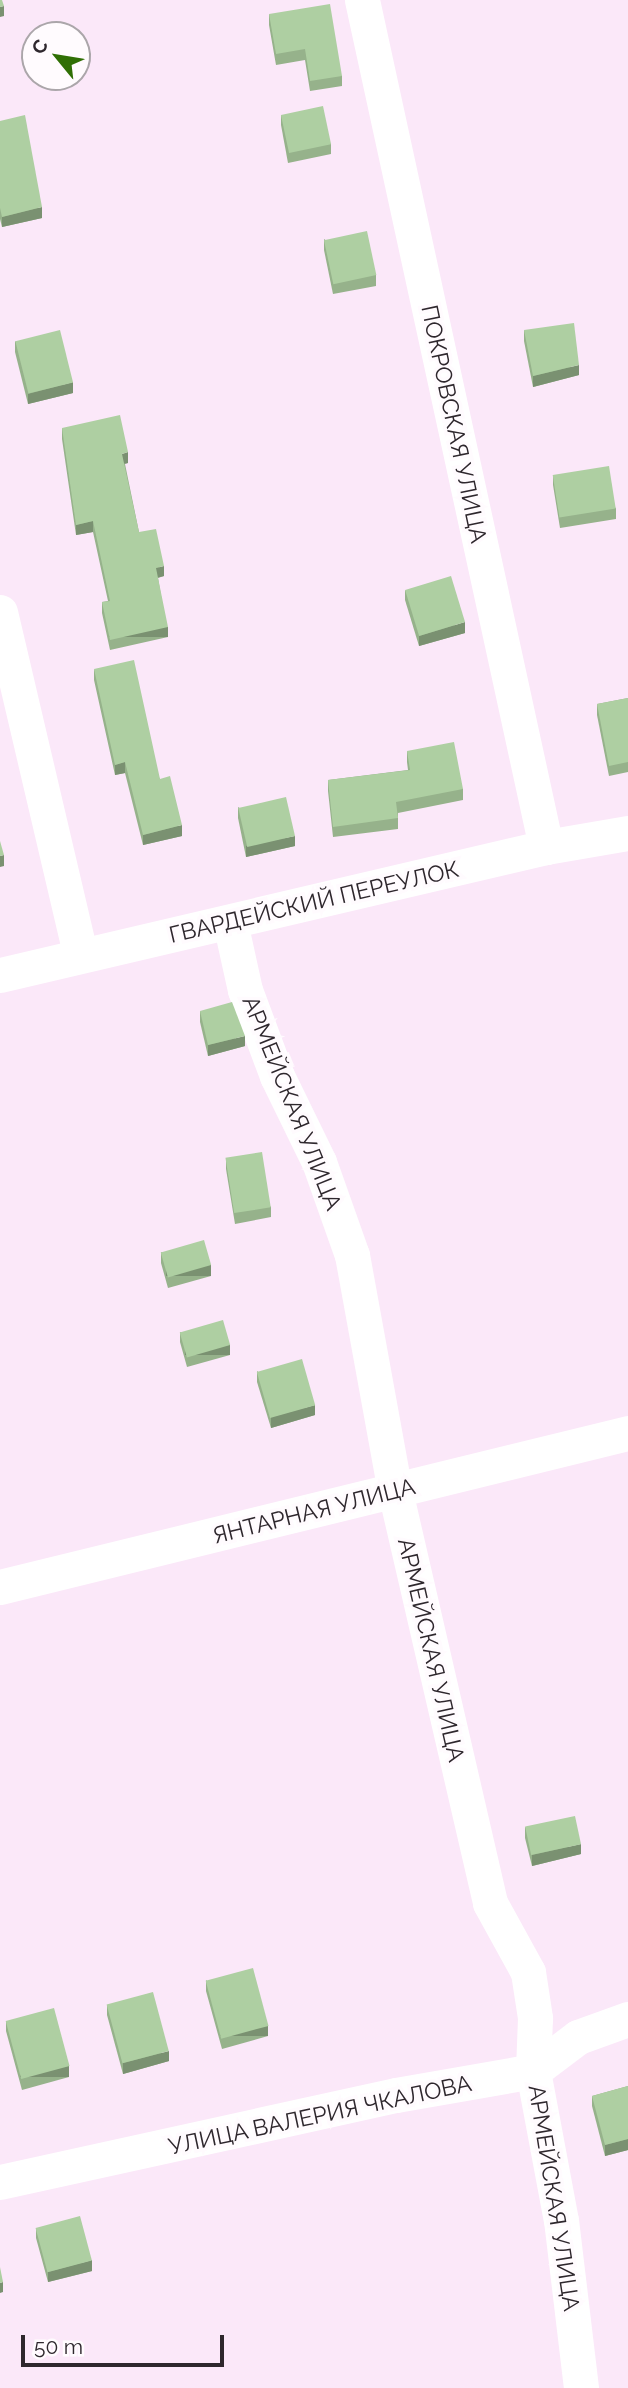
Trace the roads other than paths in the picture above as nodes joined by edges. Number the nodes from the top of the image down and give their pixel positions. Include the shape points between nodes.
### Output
1 (362, 0) edge
2 (0, 612) edge
3 (628, 833) edge
4 (546, 847) junction
5 (230, 922) junction
6 (80, 954) junction
7 (0, 975) edge
8 (628, 1433) edge
9 (395, 1491) junction
10 (0, 1587) edge
11 (628, 2019) edge
12 (533, 2071) junction
13 (0, 2182) edge
14 (581, 2388) edge

1 - 4 street, ПОКРОВСКАЯ УЛИЦА
2 - 6 street
3 - 4 street, ГВАРДЕЙСКИЙ ПЕРЕУЛОК
4 - 5 street, ГВАРДЕЙСКИЙ ПЕРЕУЛОК
5 - 6 street, ГВАРДЕЙСКИЙ ПЕРЕУЛОК
5 - 9 street, АРМЕЙСКАЯ УЛИЦА via 245,990 277,1076 319,1162 352,1255
6 - 7 street, ГВАРДЕЙСКИЙ ПЕРЕУЛОК
8 - 9 street, ЯНТАРНАЯ УЛИЦА
9 - 10 street, ЯНТАРНАЯ УЛИЦА
9 - 12 street, АРМЕЙСКАЯ УЛИЦА via 490,1903 528,1972 535,2018
11 - 12 street, УЛИЦА ВАЛЕРИЯ ЧКАЛОВА via 578,2037
12 - 13 street, УЛИЦА ВАЛЕРИЯ ЧКАЛОВА via 396,2095
12 - 14 street, АРМЕЙСКАЯ УЛИЦА via 561,2220

